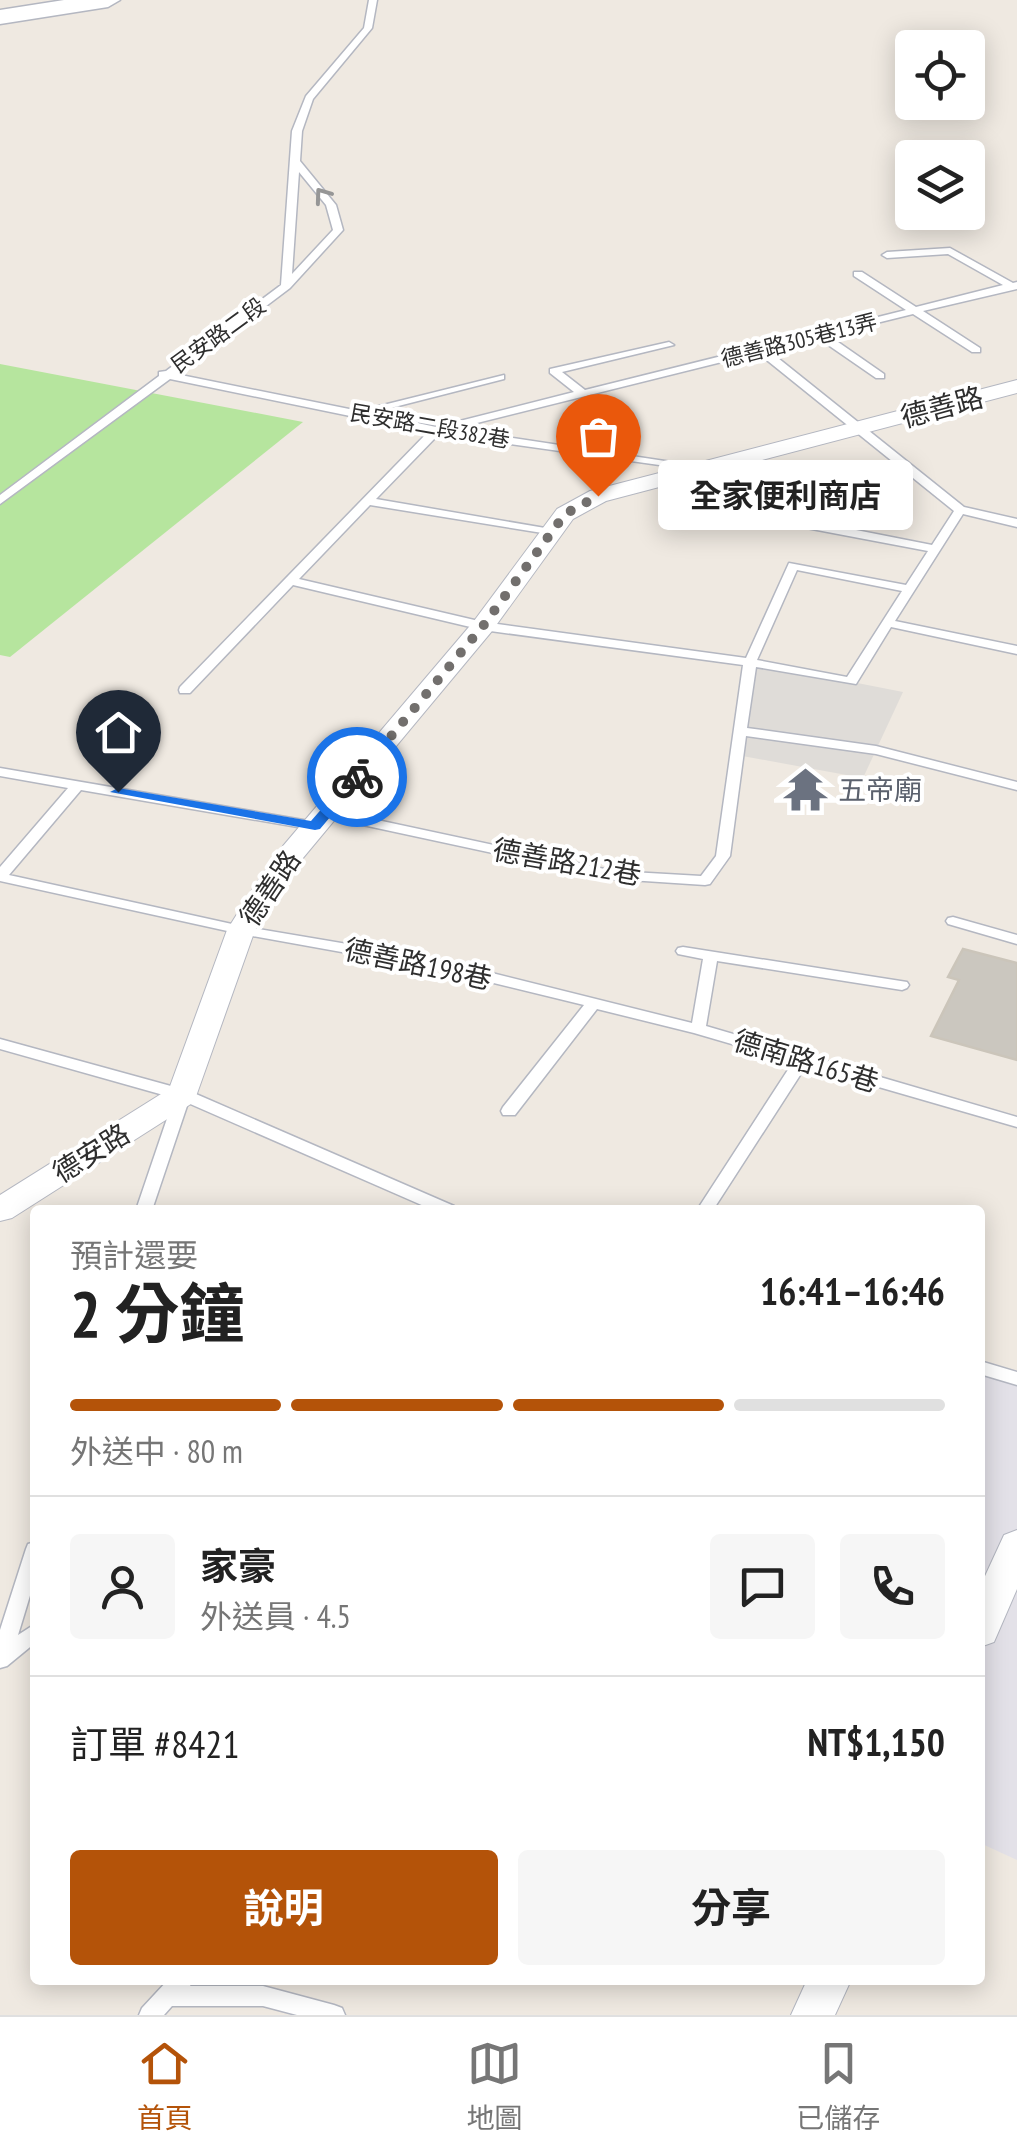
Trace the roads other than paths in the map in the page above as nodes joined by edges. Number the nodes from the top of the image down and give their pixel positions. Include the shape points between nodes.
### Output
1 (64, 0) edge
2 (108, 0) edge
3 (373, 0) edge
4 (0, 14) edge
5 (294, 160) junction
6 (887, 255) dead end
7 (858, 274) dead end
8 (286, 286) junction
9 (1015, 287) edge
10 (915, 311) junction
11 (821, 334) junction
12 (669, 346) dead end
13 (761, 350) junction
14 (976, 350) dead end
15 (163, 374) junction
16 (880, 376) dead end
17 (500, 377) dead end
18 (1017, 386) edge
19 (580, 392) junction
20 (357, 414) junction
21 (436, 430) junction
22 (858, 430) junction
23 (698, 469) junction
24 (0, 501) edge
25 (367, 501) junction
26 (960, 510) junction
27 (780, 519) dead end
28 (1017, 523) edge
29 (551, 532) junction
30 (933, 552) dead end
31 (291, 581) junction
32 (910, 588) junction
33 (888, 623) junction
34 (483, 626) junction
35 (1017, 650) edge
36 (750, 662) junction
37 (185, 690) dead end
38 (741, 731) junction
39 (0, 772) edge
40 (78, 785) junction
41 (1017, 786) edge
42 (321, 819) junction
43 (0, 876) edge
44 (954, 921) dead end
45 (241, 930) junction
46 (1017, 940) edge
47 (683, 950) dead end
48 (711, 955) junction
49 (902, 985) dead end
50 (594, 1004) junction
51 (698, 1029) junction
52 (0, 1044) edge
53 (801, 1061) junction
54 (183, 1095) junction
55 (510, 1111) dead end
56 (1017, 1122) edge
57 (146, 1205) edge
58 (436, 1205) edge
59 (708, 1205) edge
60 (0, 1210) edge
61 (985, 1369) edge
62 (1017, 1379) edge
63 (1017, 1545) edge
64 (30, 1566) edge
65 (985, 1619) edge
66 (30, 1636) edge
67 (1, 1659) edge
68 (826, 1985) edge
69 (175, 1988) edge
70 (150, 2015) edge
71 (334, 2015) edge
72 (814, 2015) edge

1 - 4 street
2 - 4 street
3 - 5 lane, 民安路二段 via 368,28 309,98
5 - 8 lane, 民安路二段
8 -> 5 lane via 338,230 331,205
6 - 9 lane via 950,251
7 - 10 lane
8 - 15 lane, 民安路二段
9 - 10 lane, 德善路305巷13弄
10 - 11 lane, 德善路305巷13弄
10 - 14 lane
11 - 13 lane, 德善路305巷13弄
11 - 16 lane
12 - 19 lane via 554,371
13 - 19 lane, 德善路305巷13弄
13 - 22 lane
15 - 20 lane, 民安路二段382巷
15 - 24 lane, 民安路二段
17 - 20 lane
18 - 22 street, 德善路
19 - 21 lane, 德善路305巷13弄
20 - 21 lane, 民安路二段382巷
21 - 23 lane, 民安路二段382巷
21 - 25 lane
22 - 23 street, 德善路
22 - 26 lane
23 - 29 street, 德善路 via 598,496 565,514
25 - 29 lane
25 - 31 lane
26 - 27 lane via 935,549
26 - 28 lane
29 - 34 street, 德善路
30 - 32 lane
31 - 34 lane
31 - 37 lane
32 - 33 lane
32 - 36 lane, 德善路212巷 via 794,566
33 - 35 lane
33 - 36 lane via 851,682
34 - 36 lane
34 - 42 street, 德善路
36 - 38 lane, 德善路212巷
38 - 41 lane via 876,750
38 - 42 lane, 德善路212巷 via 723,856 705,881 614,875
39 - 40 lane
40 - 42 lane
40 - 43 lane
42 - 45 street, 德善路
43 - 45 lane, 德善路198巷
44 - 46 lane
45 - 50 lane, 德善路198巷 via 436,964
45 - 54 street, 德善路
47 - 48 lane
48 - 49 lane
48 - 51 lane
50 - 51 lane, 德南路165巷
50 - 55 lane
51 - 53 lane, 德南路165巷
52 - 54 lane
53 - 56 lane, 德南路165巷
53 - 59 lane
54 - 57 lane, 德善路
54 - 58 lane
54 - 60 street, 德安路
61 - 62 lane
63 - 65 street
64 - 67 lane
66 - 67 lane
68 - 72 street
69 - 70 lane
69 - 71 lane via 263,1996

